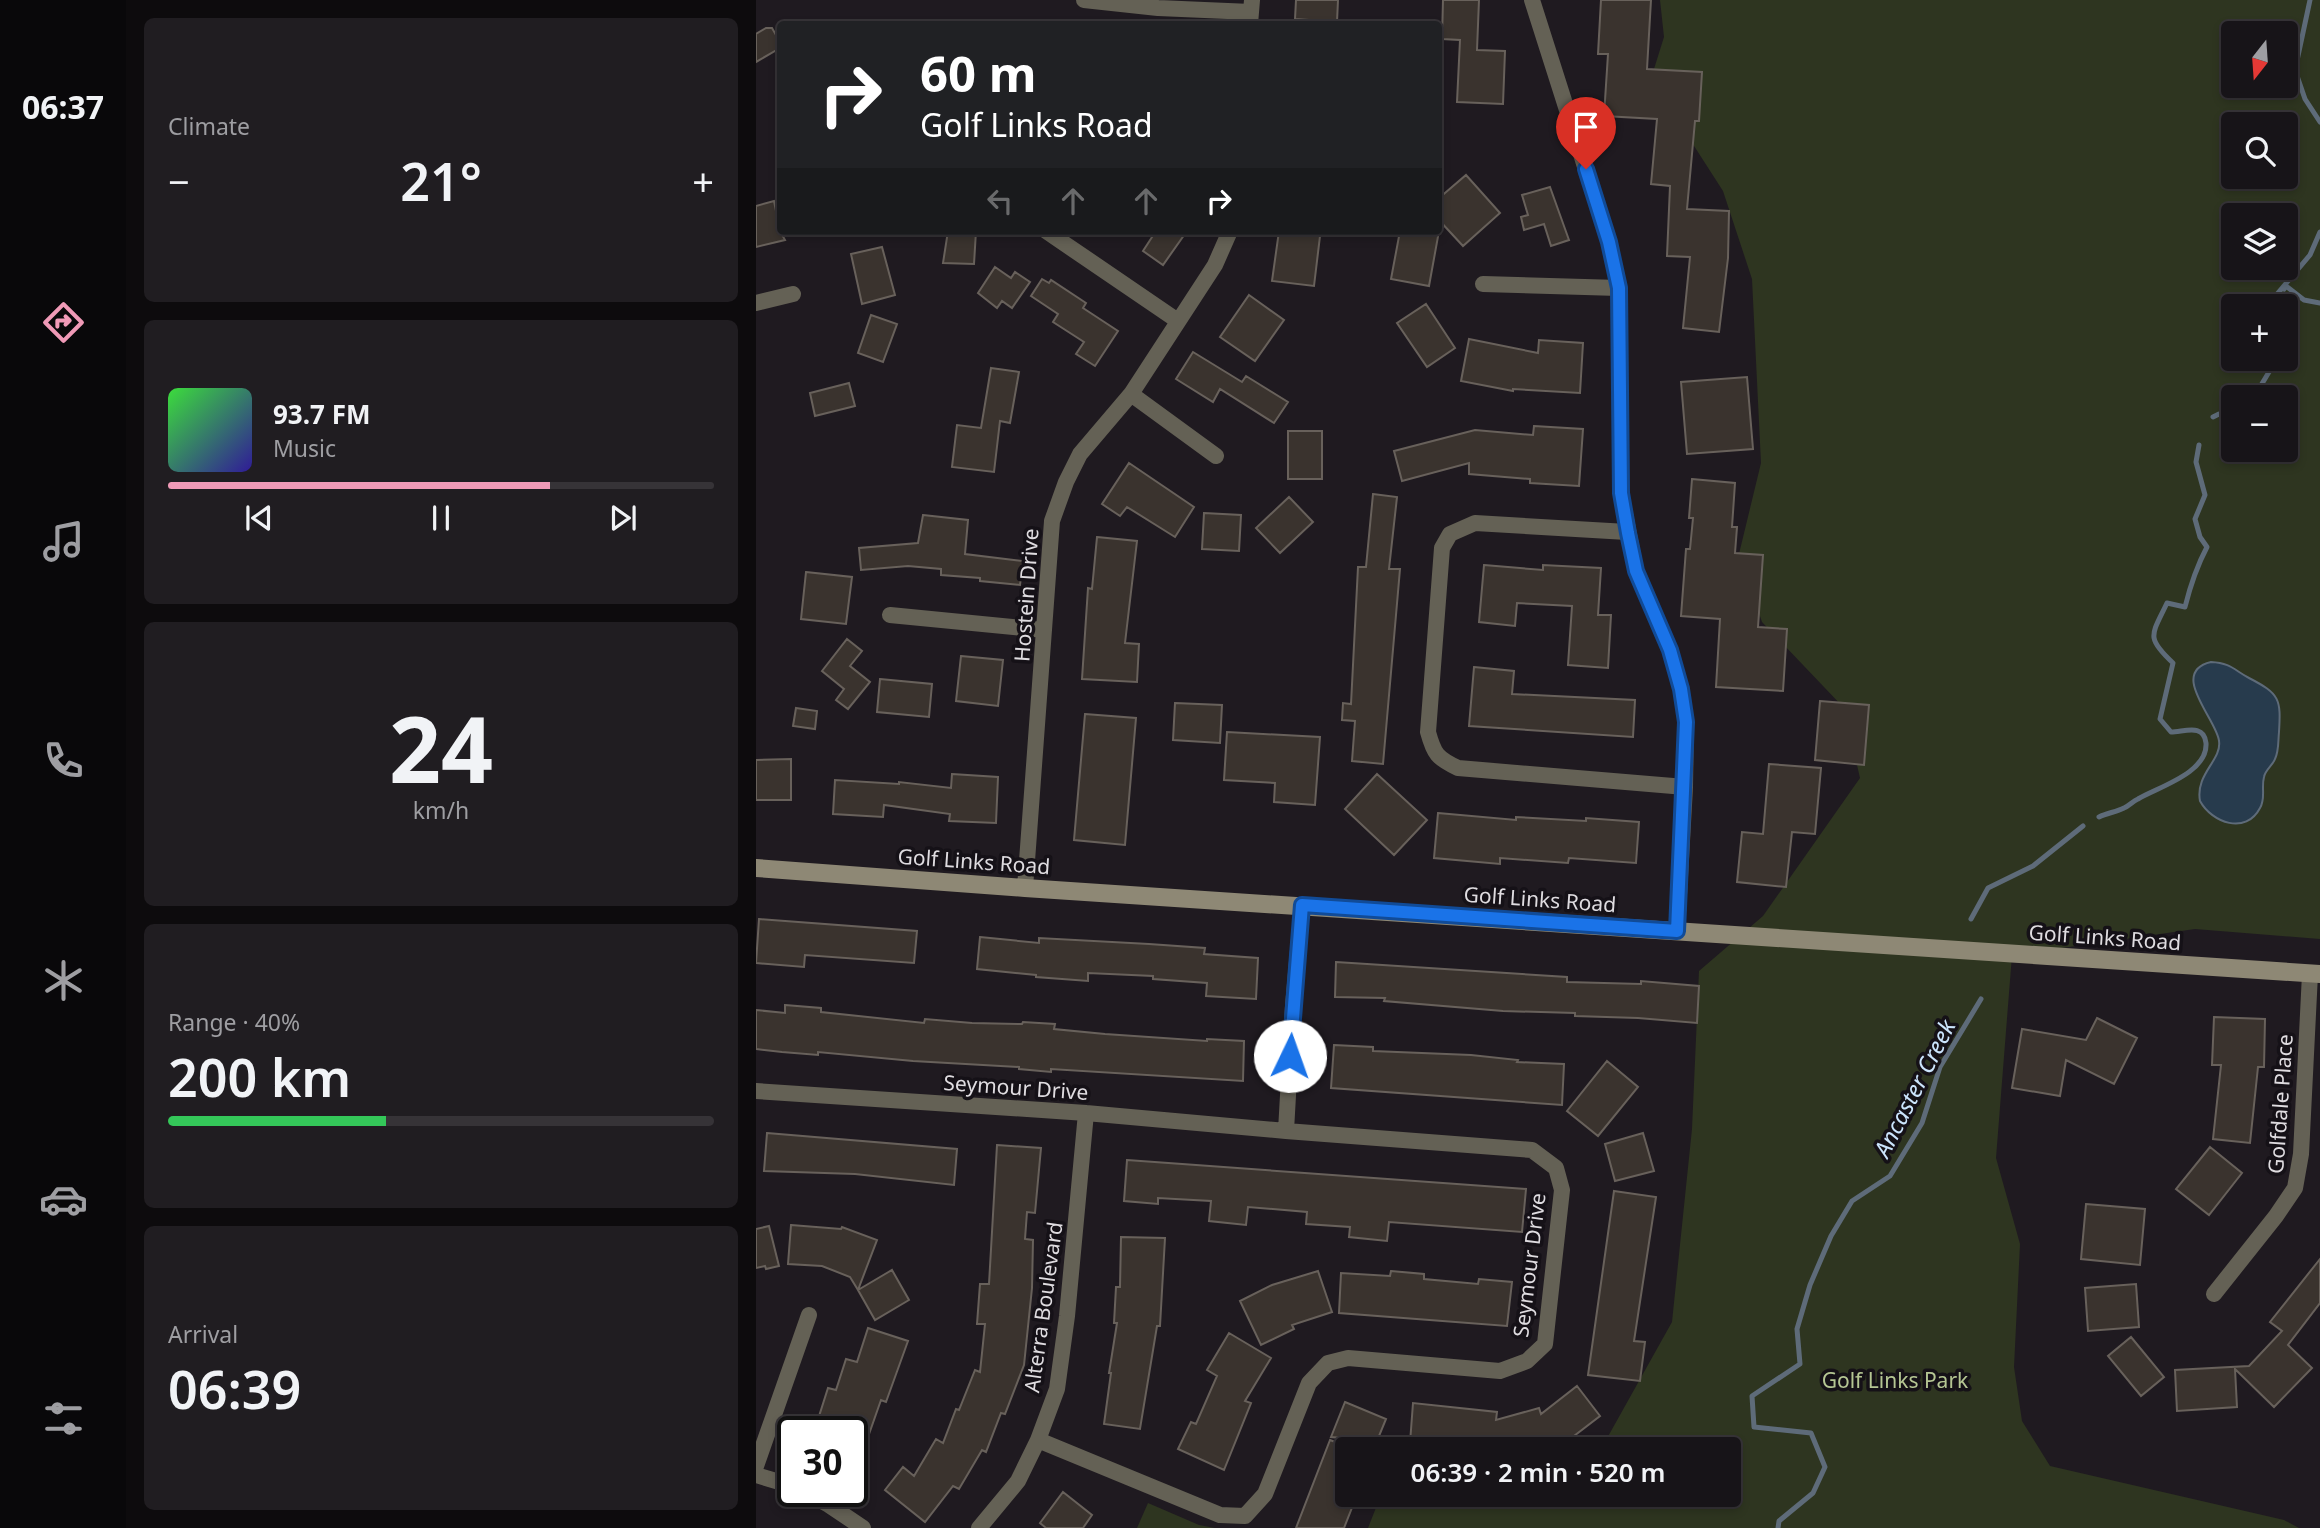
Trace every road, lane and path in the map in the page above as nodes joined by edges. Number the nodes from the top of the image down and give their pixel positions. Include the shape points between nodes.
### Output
1 (1084, 0) edge
2 (1532, 0) edge
3 (1251, 12) edge
4 (1052, 235) edge
5 (1228, 235) edge
6 (1483, 285) dead end
7 (1619, 288) junction
8 (793, 294) dead end
9 (756, 303) edge
10 (1178, 321) junction
11 (1131, 394) junction
12 (1216, 456) dead end
13 (1628, 533) junction
14 (890, 615) dead end
15 (1044, 631) junction
16 (1685, 787) junction
17 (756, 868) edge
18 (1025, 888) junction
19 (1302, 905) junction
20 (1677, 931) junction
21 (2315, 974) edge
22 (756, 1091) edge
23 (1086, 1113) junction
24 (1286, 1131) junction
25 (2214, 1294) dead end
26 (808, 1315) dead end
27 (1038, 1440) junction
28 (756, 1466) edge
29 (756, 1475) edge
30 (777, 1481) edge
31 (833, 1507) edge
32 (863, 1528) edge
33 (979, 1528) edge

1 - 3 street
2 - 7 street via 1609,242
4 - 10 street
5 - 10 street, Hostein Drive via 1215,265
6 - 7 street
7 - 13 street via 1621,493
8 - 9 street
10 - 11 street, Hostein Drive
11 - 12 street
11 - 15 street, Hostein Drive via 1080,454 1066,482 1052,522
13 - 16 street via 1636,571 1670,650 1681,689 1686,722
13 - 16 street via 1475,523 1450,534 1441,548 1428,732 1433,751 1458,768
14 - 15 street
15 - 18 street, Hostein Drive
16 - 20 street
17 - 18 main road, Golf Links Road
18 - 19 main road, Golf Links Road
19 - 20 main road, Golf Links Road
19 - 24 street
20 - 21 main road, Golf Links Road
21 - 25 street, Golfdale Place via 2295,1188
22 - 23 street, Seymour Drive
23 - 24 street, Seymour Drive
23 - 27 street, Alterra Boulevard via 1067,1316 1056,1389
24 - 27 street, Seymour Drive via 1532,1150 1556,1168 1562,1190 1545,1344 1527,1361 1500,1371 1348,1358 1328,1363 1308,1383 1265,1494 1245,1516 1220,1515
26 - 28 street
27 - 33 street, Alterra Boulevard via 1018,1481
29 - 30 street
31 - 32 street

